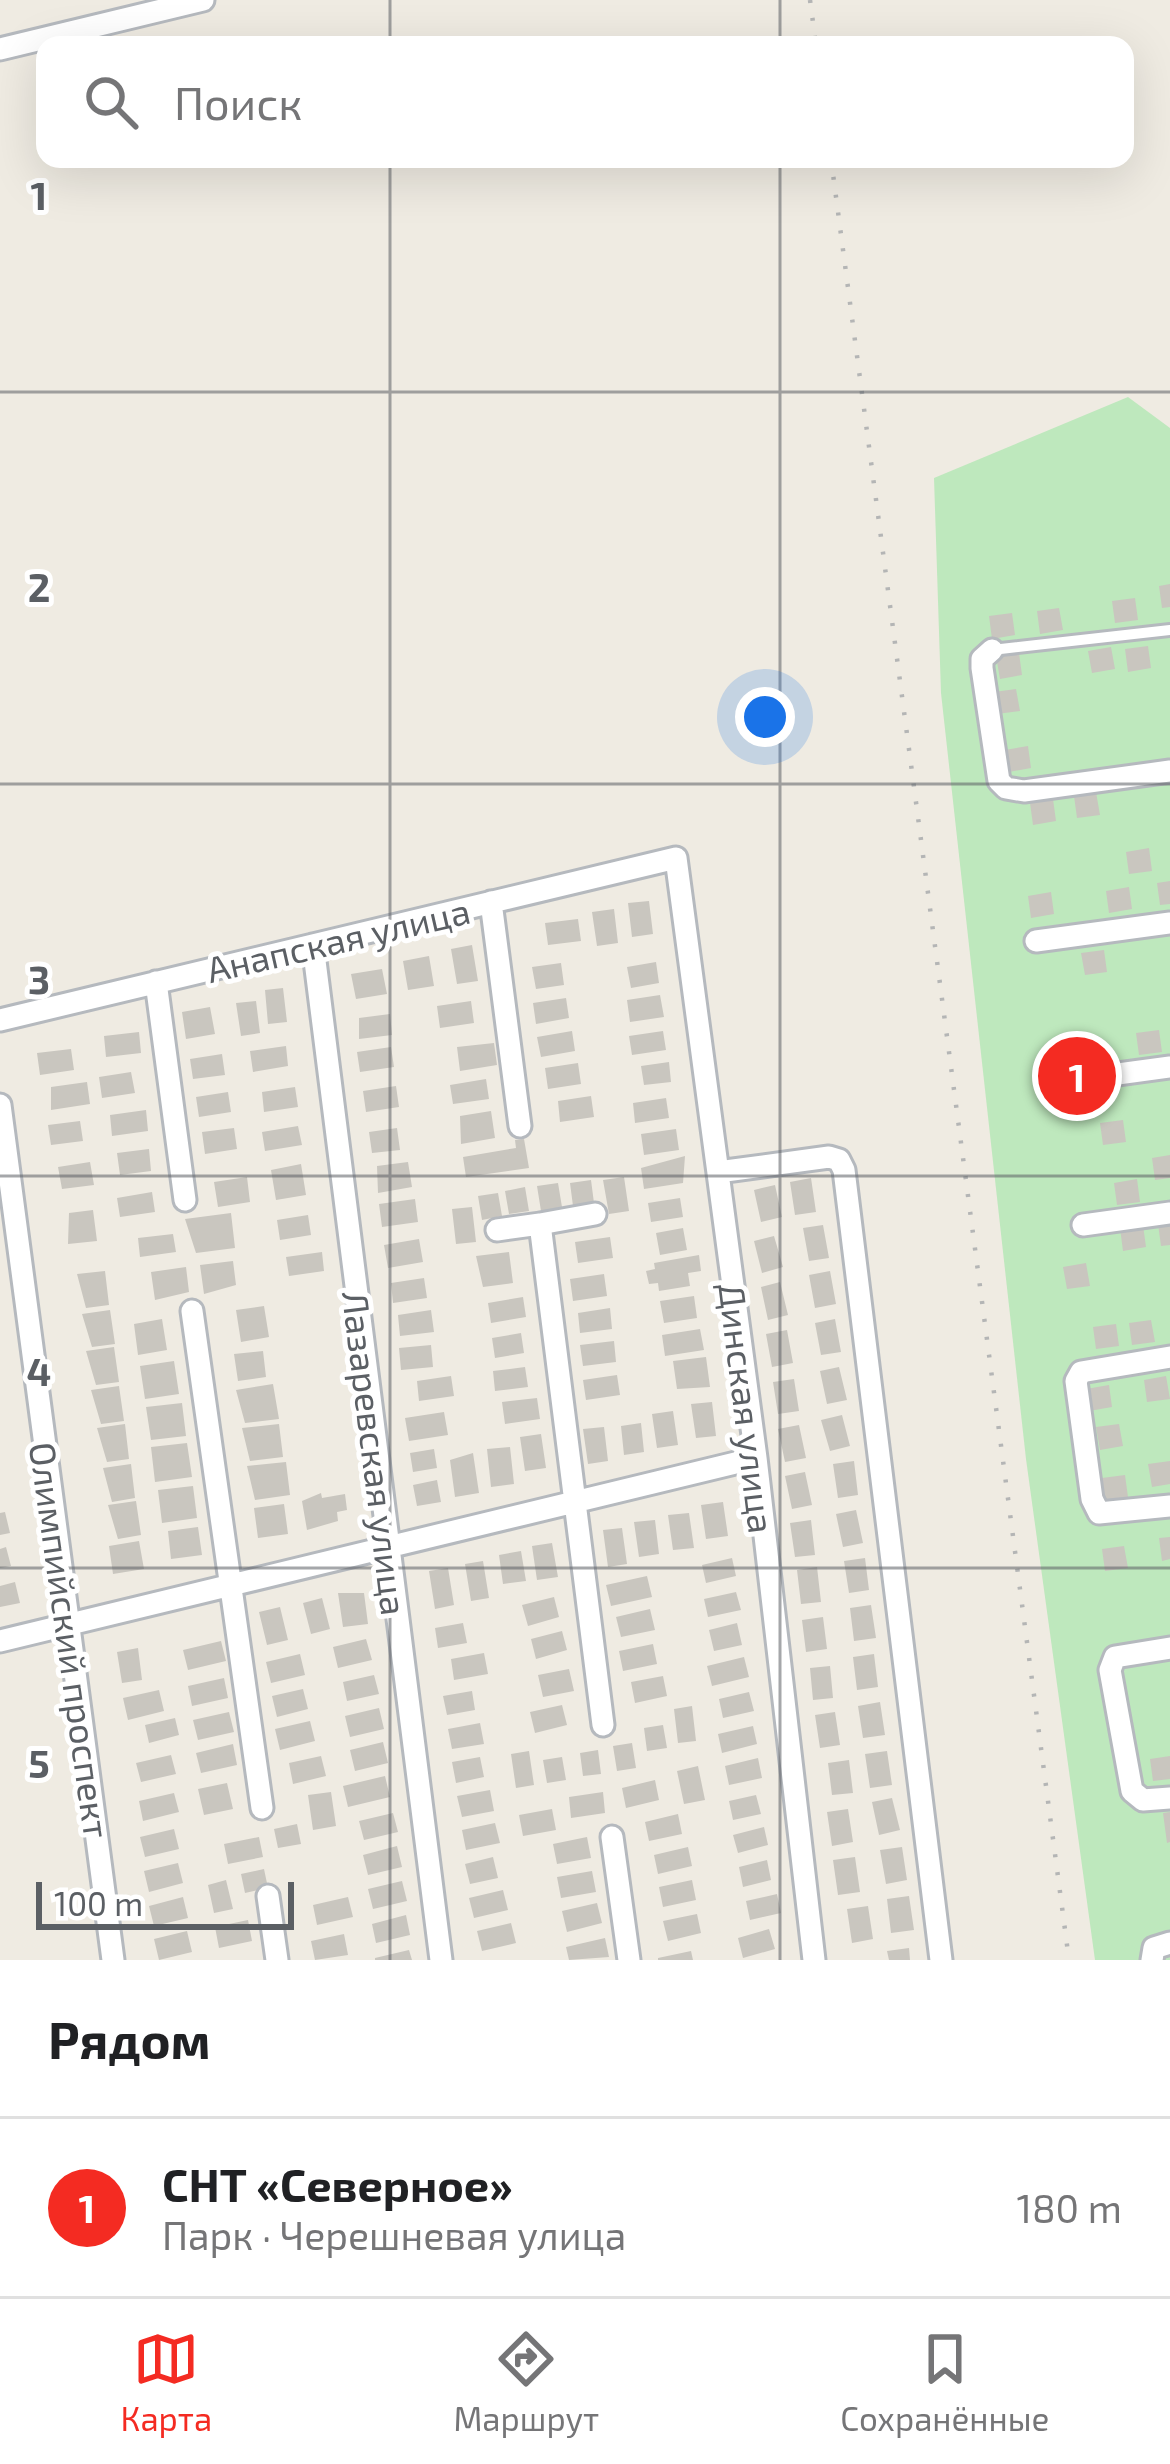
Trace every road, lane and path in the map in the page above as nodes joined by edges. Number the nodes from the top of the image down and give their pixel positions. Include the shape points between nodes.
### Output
1 (196, 1) edge
2 (53, 36) edge
3 (36, 40) edge
4 (0, 49) edge
5 (1170, 630) edge
6 (992, 650) joint
7 (1170, 771) edge
8 (676, 858) joint
9 (491, 902) junction
10 (1170, 923) edge
11 (1036, 941) dead end
12 (313, 945) junction
13 (156, 982) junction
14 (0, 1020) edge
15 (1170, 1067) edge
16 (1059, 1082) dead end
17 (0, 1105) edge
18 (520, 1126) dead end
19 (718, 1172) junction
20 (185, 1199) dead end
21 (1170, 1213) edge
22 (595, 1214) dead end
23 (540, 1224) junction
24 (1083, 1225) dead end
25 (497, 1230) dead end
26 (192, 1311) dead end
27 (1170, 1357) edge
28 (756, 1458) junction
29 (572, 1503) junction
30 (1170, 1506) edge
31 (387, 1547) junction
32 (232, 1586) junction
33 (68, 1624) junction
34 (0, 1641) edge
35 (1170, 1648) edge
36 (603, 1725) dead end
37 (1164, 1799) edge
38 (262, 1808) dead end
39 (612, 1837) dead end
40 (268, 1897) dead end
41 (1170, 1942) edge
42 (113, 1960) edge
43 (277, 1960) edge
44 (441, 1960) edge
45 (629, 1960) edge
46 (814, 1960) edge
47 (941, 1960) edge
48 (1152, 1960) edge

1 - 2 street
3 - 4 street
5 - 6 lane
6 - 7 street via 982,668 1006,788
8 - 9 street, Анапская улица
8 - 19 street, Динская улица
9 - 12 street, Анапская улица
9 - 18 street
10 - 11 street
12 - 13 street, Анапская улица
12 - 31 street, Лазаревская улица
13 - 14 street, Анапская улица
13 - 20 street
15 - 16 street
17 - 33 street, Олимпийский проспект
19 - 28 street, Динская улица
19 - 47 street via 829,1157 844,1170
21 - 24 street
22 - 23 street
23 - 25 street
23 - 29 street
26 - 32 street
27 - 30 street via 1096,1366 1076,1381 1099,1513
28 - 29 street
28 - 46 street, Динская улица
29 - 31 street
29 - 36 street
31 - 32 street
31 - 44 street, Лазаревская улица
32 - 33 street
32 - 38 street
33 - 34 street
33 - 42 street, Олимпийский проспект
35 - 37 street via 1124,1654 1110,1670 1132,1791 1137,1799
39 - 45 street
40 - 43 street
41 - 48 street via 1154,1948

